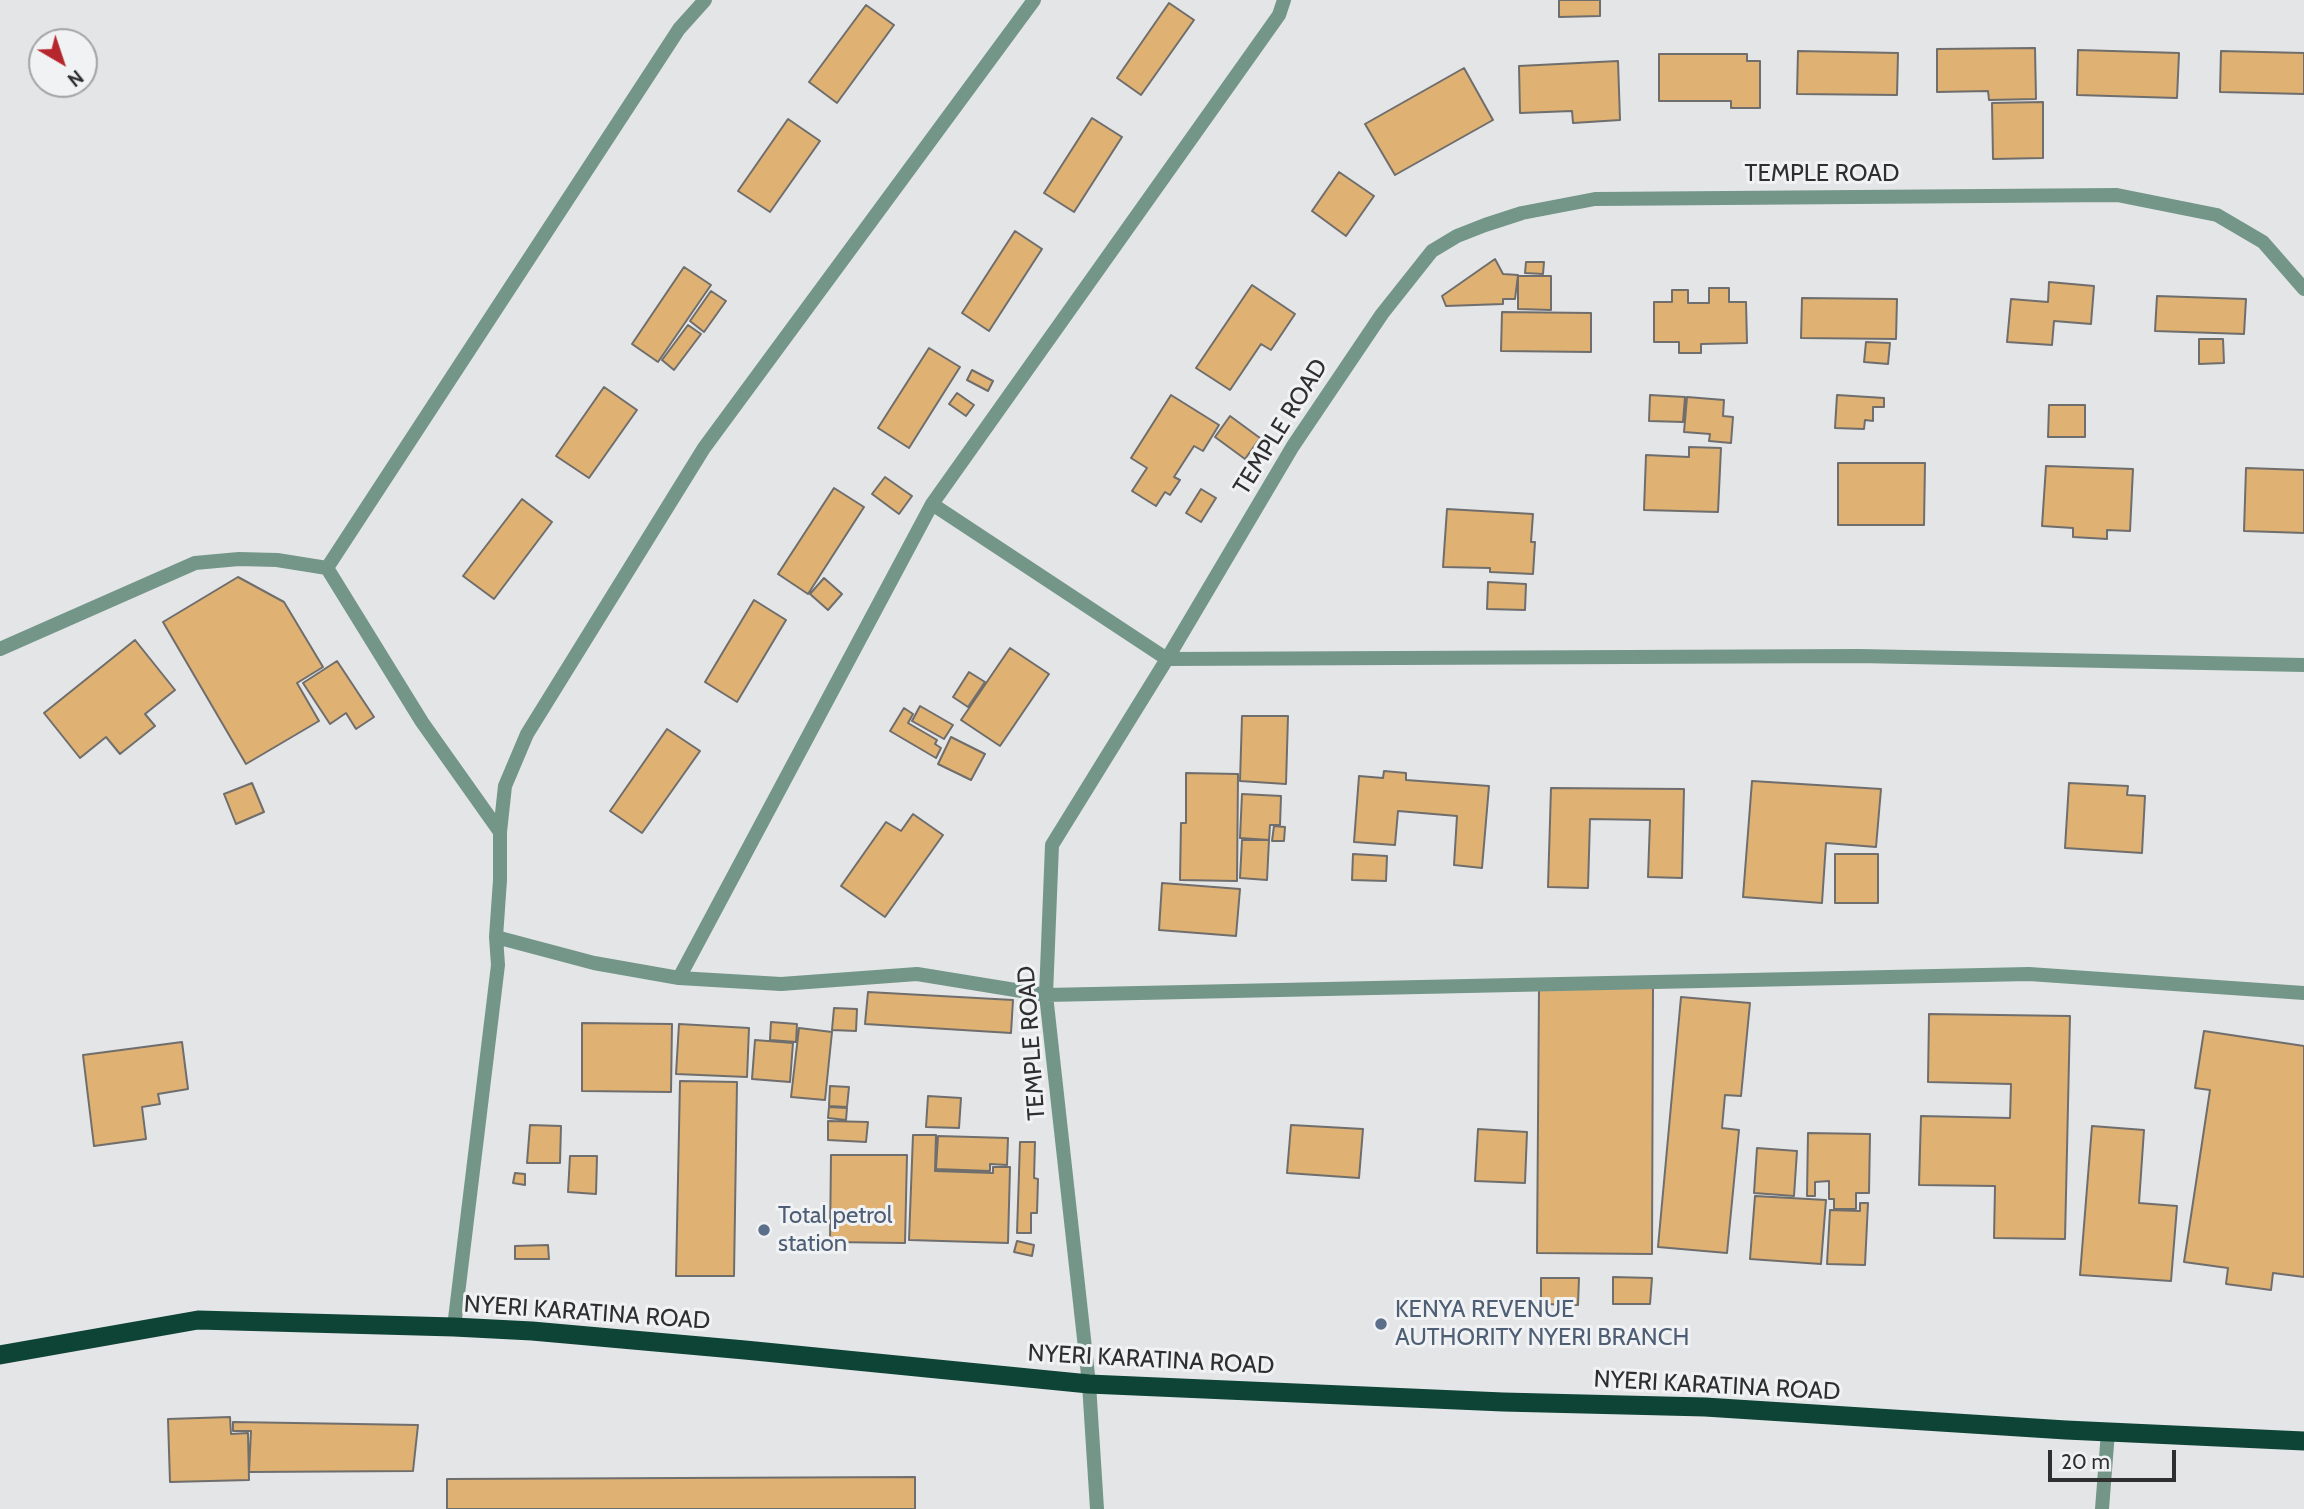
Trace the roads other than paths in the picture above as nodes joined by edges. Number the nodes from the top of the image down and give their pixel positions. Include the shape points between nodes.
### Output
1 (705, 0) edge
2 (1034, 0) edge
3 (1284, 0) edge
4 (2304, 289) edge
5 (932, 504) junction
6 (327, 568) junction
7 (0, 649) edge
8 (1167, 659) junction
9 (2304, 665) edge
10 (500, 832) junction
11 (496, 937) junction
12 (679, 978) junction
13 (2304, 993) edge
14 (1046, 995) junction
15 (454, 1327) junction
16 (0, 1355) edge
17 (1089, 1384) junction
18 (2108, 1432) junction
19 (2304, 1441) edge
20 (1097, 1509) edge
21 (2102, 1509) edge

1 - 6 street via 679,29
2 - 10 street via 704,449 527,734 505,786
3 - 5 street via 1279,15
4 - 8 street, TEMPLE ROAD via 2263,243 2217,215 2117,195 1595,199 1545,207 1485,225 1432,251 1382,314 1293,446
5 - 8 street
5 - 12 street
6 - 7 street via 277,560 195,563
6 - 10 street via 422,722
8 - 9 street via 1859,656
8 - 14 street, TEMPLE ROAD via 1052,845
10 - 11 street
11 - 12 street via 594,963
11 - 15 street via 498,965
12 - 14 street via 781,984 917,974
13 - 14 street via 2029,974
14 - 17 street, TEMPLE ROAD
15 - 16 highway, NYERI KARATINA ROAD via 198,1320
15 - 17 highway, NYERI KARATINA ROAD
17 - 18 highway, NYERI KARATINA ROAD via 1705,1407
17 - 20 street, TEMPLE ROAD
18 - 19 highway, NYERI KARATINA ROAD
18 - 21 street

